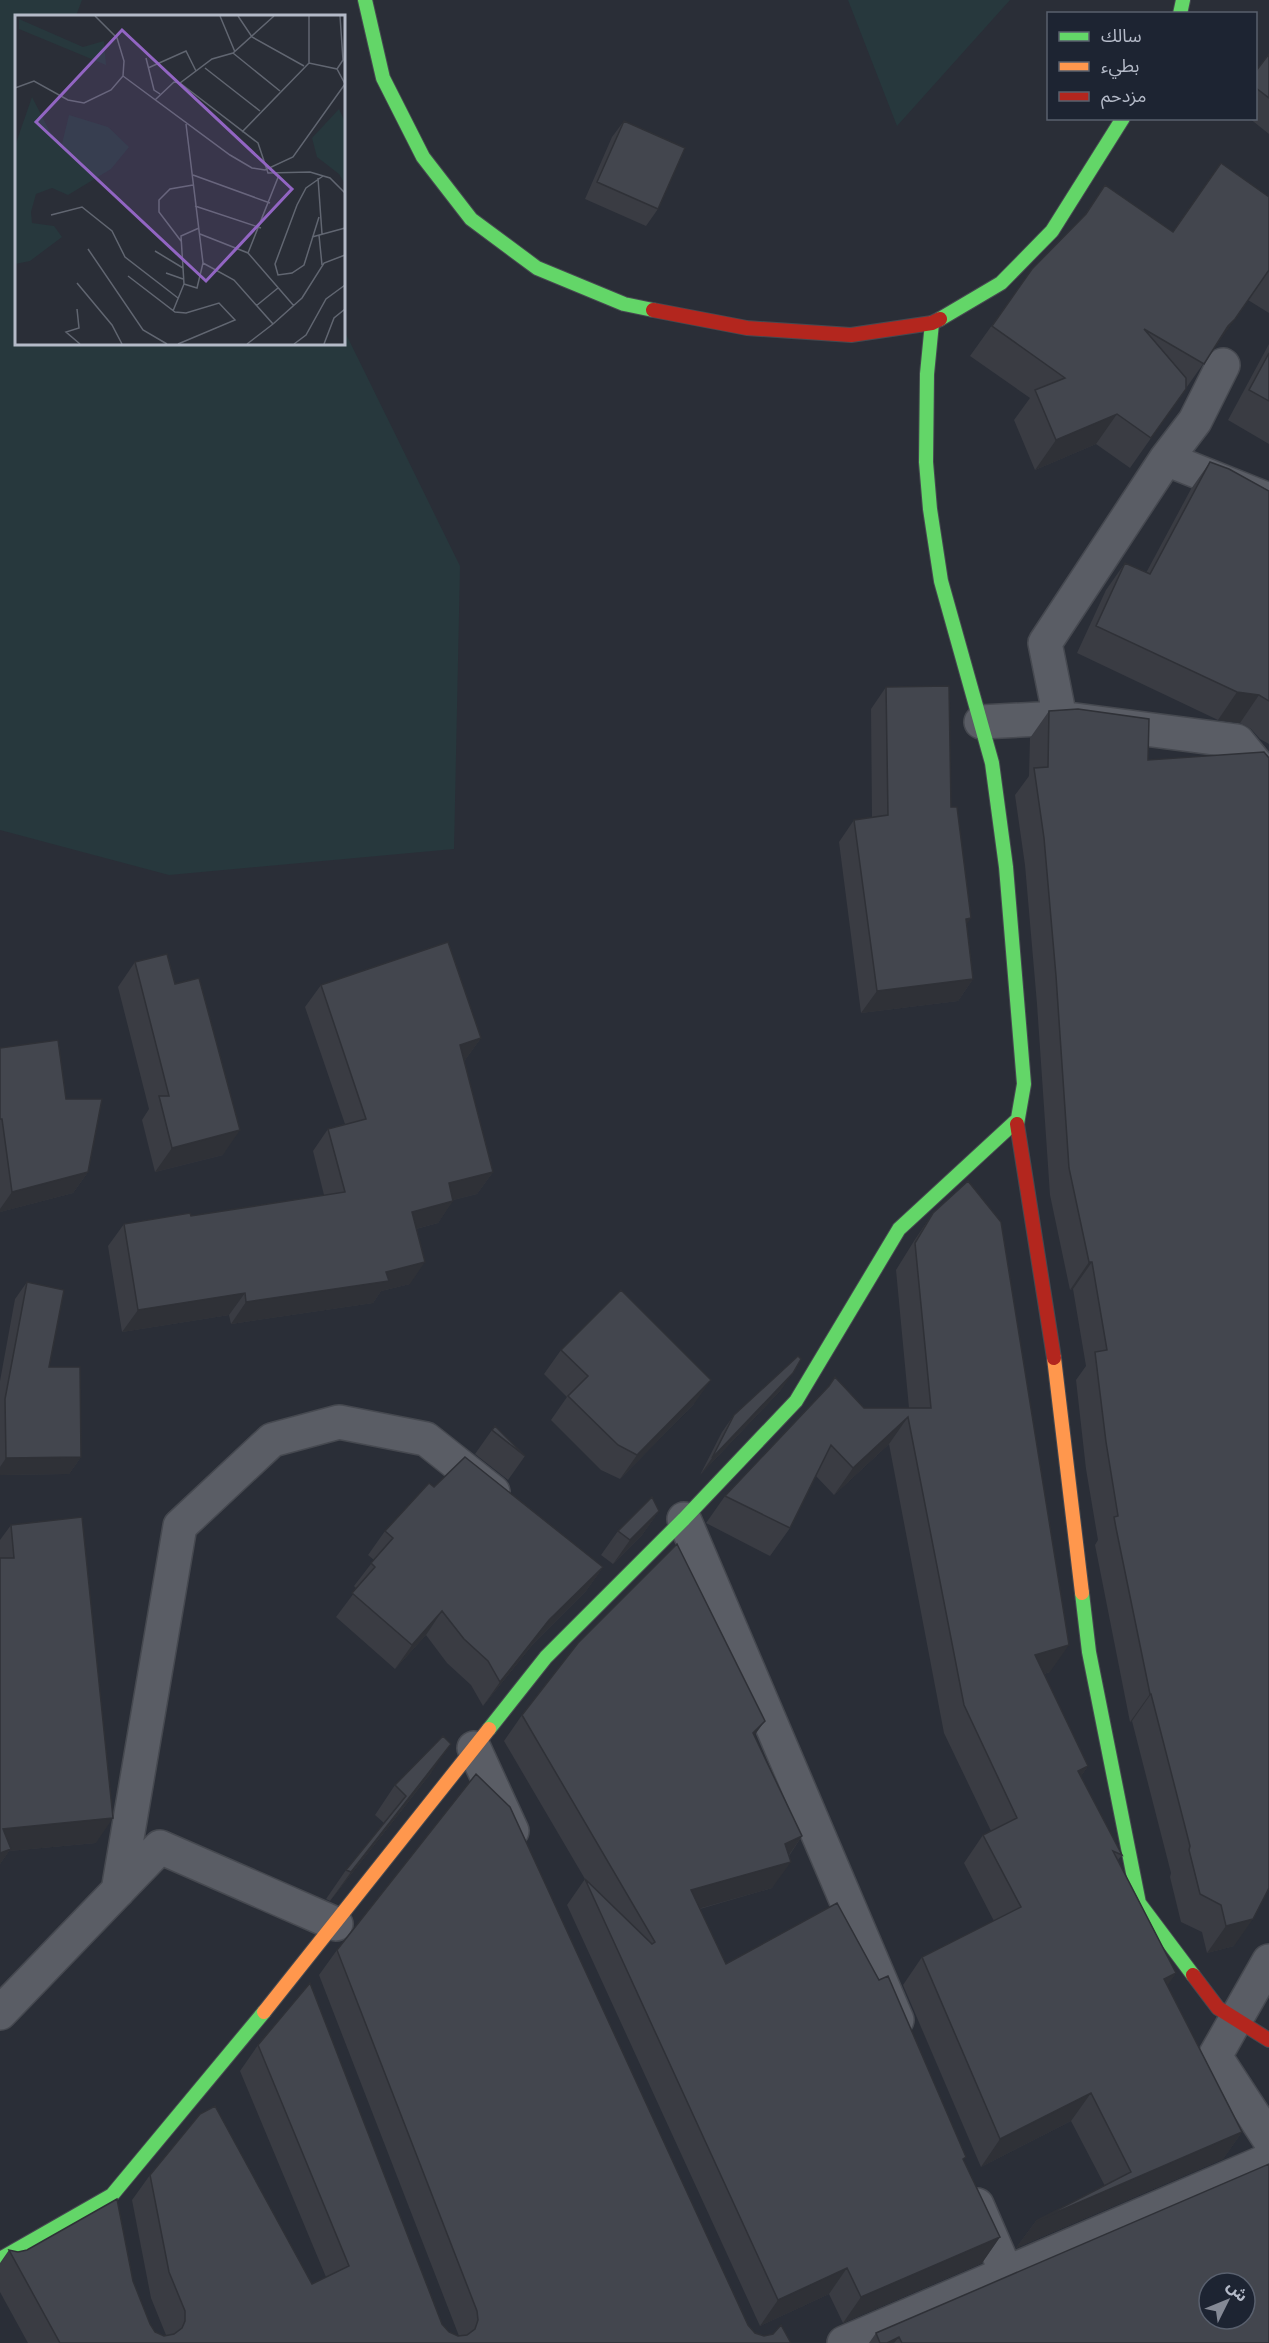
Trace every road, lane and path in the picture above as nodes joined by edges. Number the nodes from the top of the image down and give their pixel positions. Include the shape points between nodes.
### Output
1 (365, 0) edge
2 (1122, 120) edge
3 (932, 323) junction
4 (1223, 365) edge
5 (1166, 459) junction
6 (1269, 500) edge
7 (1060, 718) junction
8 (981, 722) junction
9 (1269, 780) edge
10 (1016, 1121) junction
11 (516, 1510) edge
12 (684, 1519) junction
13 (588, 1567) edge
14 (614, 1589) junction
15 (474, 1748) junction
16 (524, 1856) edge
17 (118, 1891) junction
18 (336, 1924) junction
19 (1269, 1961) edge
20 (298, 1972) junction
21 (311, 2005) edge
22 (0, 2013) edge
23 (1237, 2020) junction
24 (1269, 2040) edge
25 (907, 2043) edge
26 (1269, 2139) edge
27 (1269, 2160) edge
28 (964, 2175) edge
29 (112, 2195) junction
30 (118, 2227) edge
31 (0, 2259) edge
32 (1007, 2274) junction
33 (843, 2343) edge

1 - 3 street via 383,78 423,157 471,219 537,268 624,304 747,328 851,335
2 - 3 street via 1052,231 1002,283
3 - 8 street via 926,440 930,509 941,581
4 - 5 street via 1195,421
5 - 6 street
5 - 7 street via 1045,644
7 - 8 street
7 - 9 street via 1237,741
8 - 10 street via 992,763 1006,867 1024,1084
10 - 12 street via 899,1229 796,1401
10 - 23 street via 1054,1353 1089,1653 1139,1903 1218,2008
11 - 17 street via 426,1439 339,1422 272,1440 180,1526
12 - 14 street
12 - 25 street
13 - 14 street
14 - 15 street via 546,1657
15 - 16 street
15 - 18 street
17 - 18 street via 160,1847
17 - 22 street
18 - 20 street
19 - 23 street
20 - 21 street
20 - 29 street
23 - 24 street
23 - 26 street via 1215,2056
27 - 32 street
28 - 32 street
29 - 30 street
29 - 31 street
32 - 33 street

